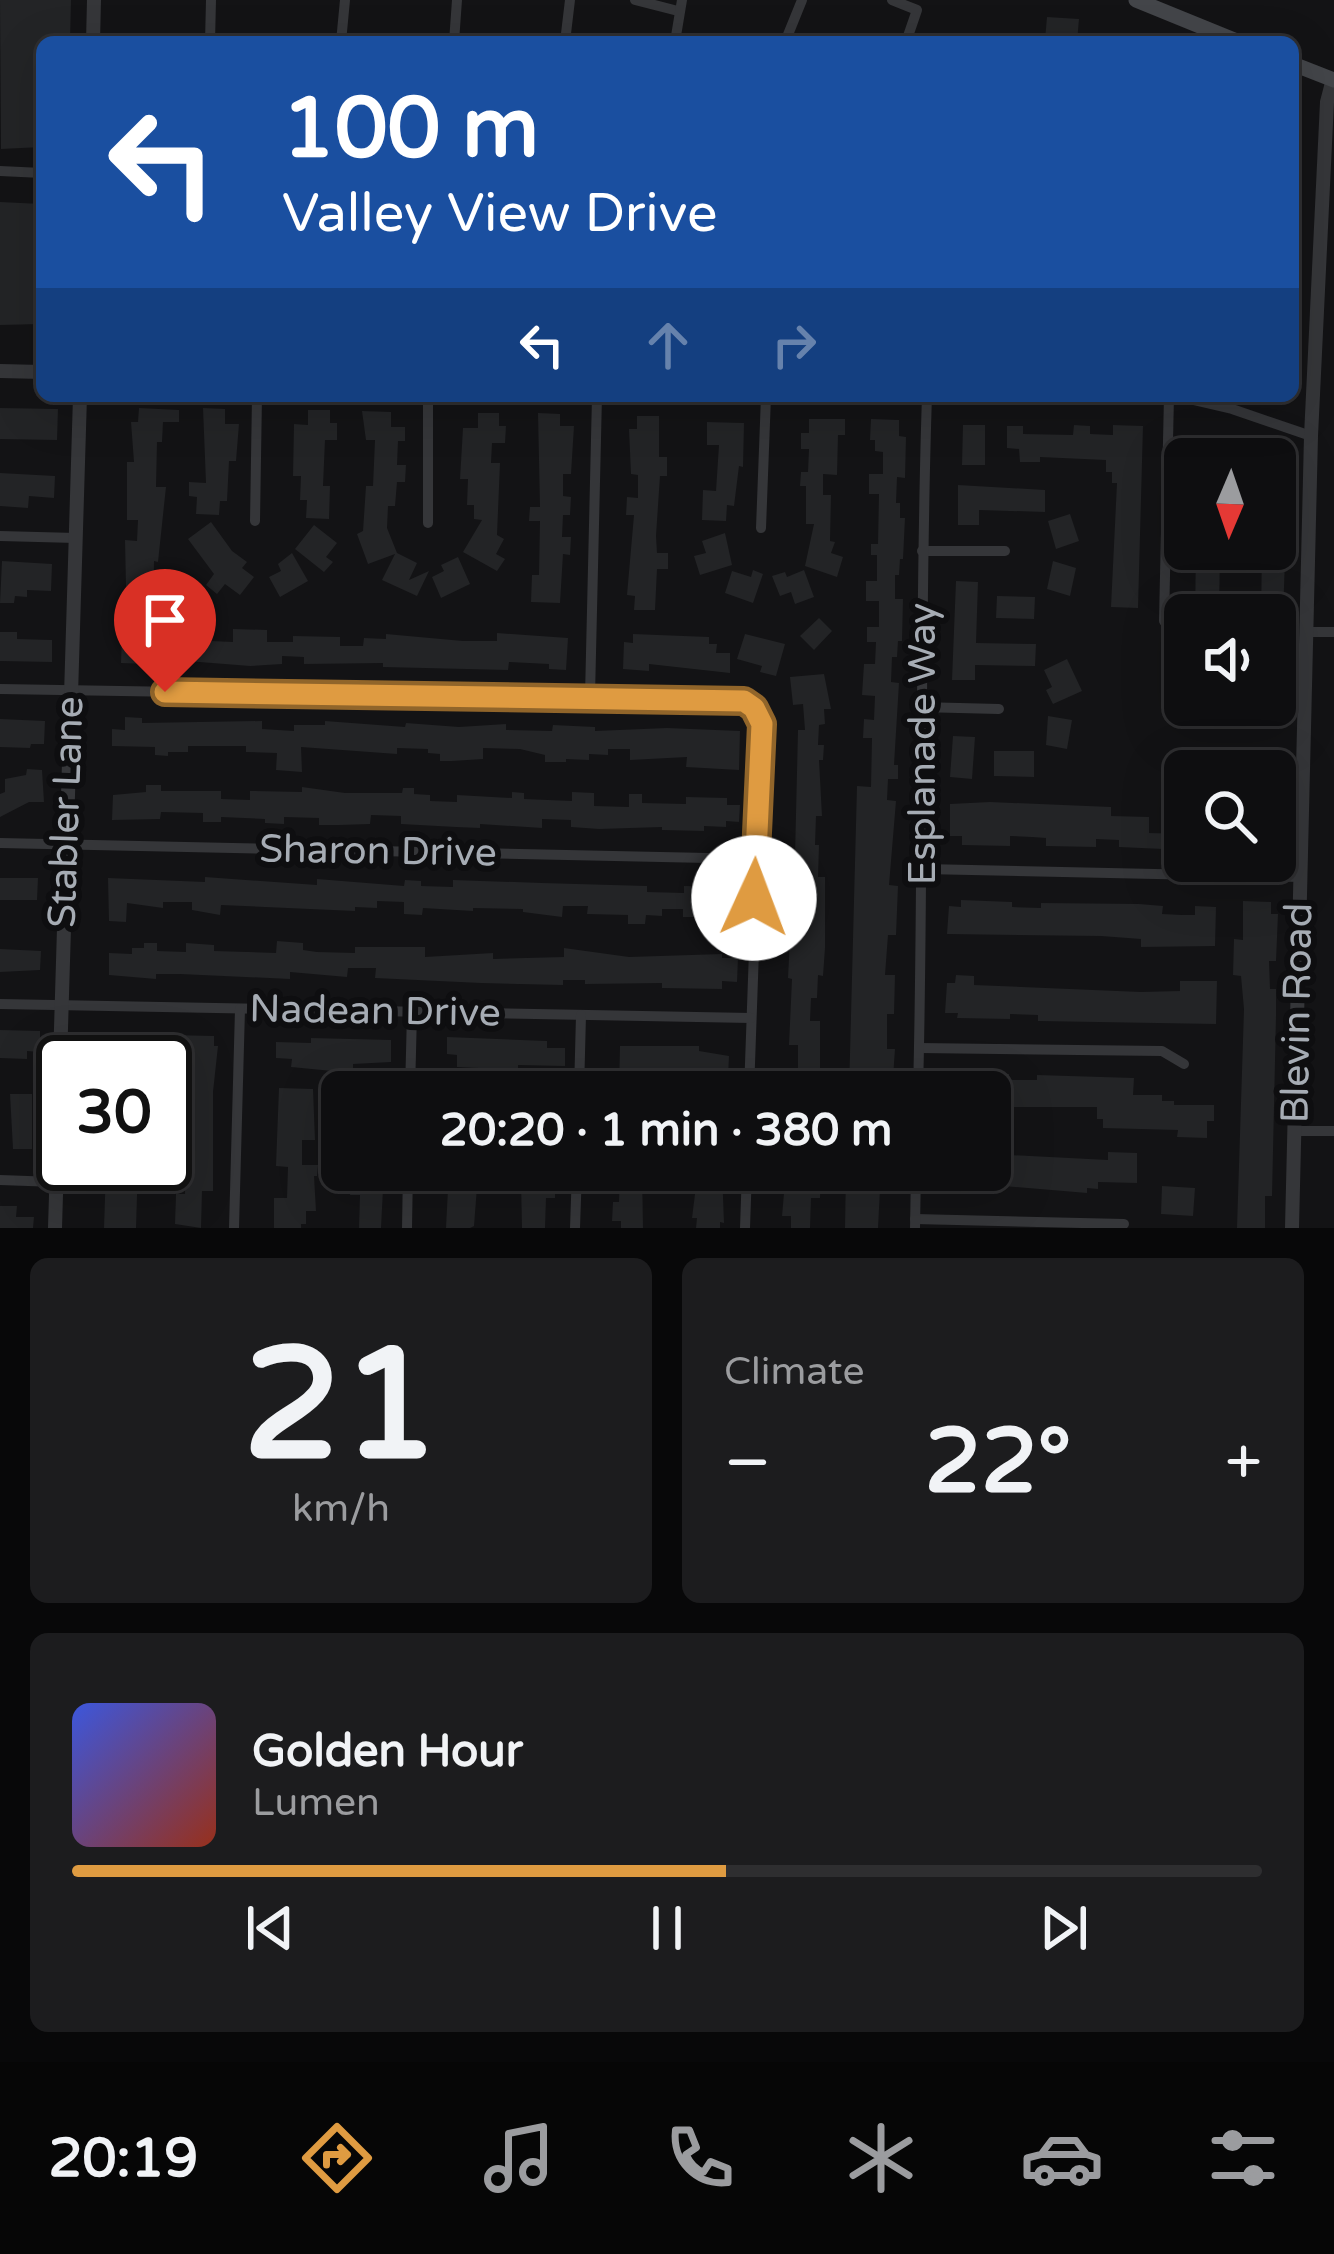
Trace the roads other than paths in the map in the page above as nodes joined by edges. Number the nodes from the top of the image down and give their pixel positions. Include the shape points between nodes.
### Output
1 (94, 0) edge
2 (211, 0) edge
3 (345, 0) edge
4 (458, 0) edge
5 (570, 0) edge
6 (635, 0) edge
7 (802, 0) edge
8 (892, 0) edge
9 (1136, 0) edge
10 (680, 5) edge
11 (93, 36) edge
12 (210, 36) edge
13 (342, 36) edge
14 (455, 36) edge
15 (566, 36) edge
16 (676, 36) edge
17 (787, 36) edge
18 (908, 36) edge
19 (1223, 36) edge
20 (1299, 66) edge
21 (1334, 79) edge
22 (0, 171) edge
23 (36, 172) edge
24 (0, 370) edge
25 (36, 372) edge
26 (80, 402) edge
27 (257, 402) edge
28 (428, 402) edge
29 (597, 402) edge
30 (766, 402) edge
31 (927, 402) edge
32 (1172, 402) edge
33 (1200, 402) edge
34 (1311, 436) junction
35 (255, 520) dead end
36 (428, 523) dead end
37 (761, 528) dead end
38 (0, 536) edge
39 (76, 538) junction
40 (922, 551) junction
41 (1005, 551) dead end
42 (1165, 594) edge
43 (1306, 632) junction
44 (1334, 632) edge
45 (0, 689) edge
46 (70, 690) junction
47 (590, 696) junction
48 (920, 707) junction
49 (999, 709) dead end
50 (0, 843) edge
51 (64, 845) junction
52 (755, 859) junction
53 (924, 869) junction
54 (1300, 878) junction
55 (0, 1004) edge
56 (59, 1006) junction
57 (240, 1009) junction
58 (412, 1013) junction
59 (580, 1015) junction
60 (751, 1018) junction
61 (59, 1035) edge
62 (919, 1048) junction
63 (1184, 1064) dead end
64 (411, 1071) edge
65 (579, 1071) edge
66 (750, 1071) edge
67 (918, 1071) edge
68 (1294, 1131) junction
69 (1334, 1131) edge
70 (0, 1180) edge
71 (36, 1181) edge
72 (56, 1191) edge
73 (408, 1191) edge
74 (576, 1191) edge
75 (747, 1191) edge
76 (916, 1191) edge
77 (915, 1223) edge
78 (1124, 1224) dead end
79 (55, 1228) edge
80 (234, 1228) edge
81 (407, 1228) edge
82 (575, 1228) edge
83 (746, 1228) edge
84 (1292, 1228) edge

1 - 11 street
2 - 12 street
3 - 13 street
4 - 14 street
5 - 15 street
6 - 10 street
7 - 17 street
8 - 18 street via 917,10
9 - 19 main road
10 - 16 street
20 - 21 main road
21 - 34 street, Blevin Road
22 - 23 street
24 - 25 street
26 - 39 street, Stabler Lane
27 - 35 street
28 - 36 street
29 - 47 street
30 - 37 street
31 - 40 street, Esplanade Way
32 - 42 street
33 - 34 street
34 - 43 street, Blevin Road
38 - 39 street
39 - 46 street, Stabler Lane
40 - 41 street
40 - 48 street, Esplanade Way
43 - 44 street
43 - 54 street, Blevin Road
45 - 46 street
46 - 47 street
46 - 51 street, Stabler Lane
47 - 52 street via 744,701 754,708 762,724
48 - 49 street
48 - 53 street, Esplanade Way
50 - 51 street, Sharon Drive
51 - 52 street, Sharon Drive
51 - 56 street, Stabler Lane
52 - 60 street
53 - 54 street
53 - 62 street, Esplanade Way
54 - 68 street, Blevin Road
55 - 56 street, Nadean Drive
56 - 57 street, Nadean Drive
56 - 61 street, Stabler Lane
57 - 58 street, Nadean Drive
57 - 80 street
58 - 59 street, Nadean Drive
58 - 64 street
59 - 60 street, Nadean Drive
59 - 65 street
60 - 66 street
62 - 63 street via 1162,1051
62 - 67 street, Esplanade Way
68 - 69 street
68 - 84 street, Blevin Road
70 - 71 street
72 - 79 street, Stabler Lane
73 - 81 street
74 - 82 street
75 - 83 street
76 - 77 street
77 - 78 street

